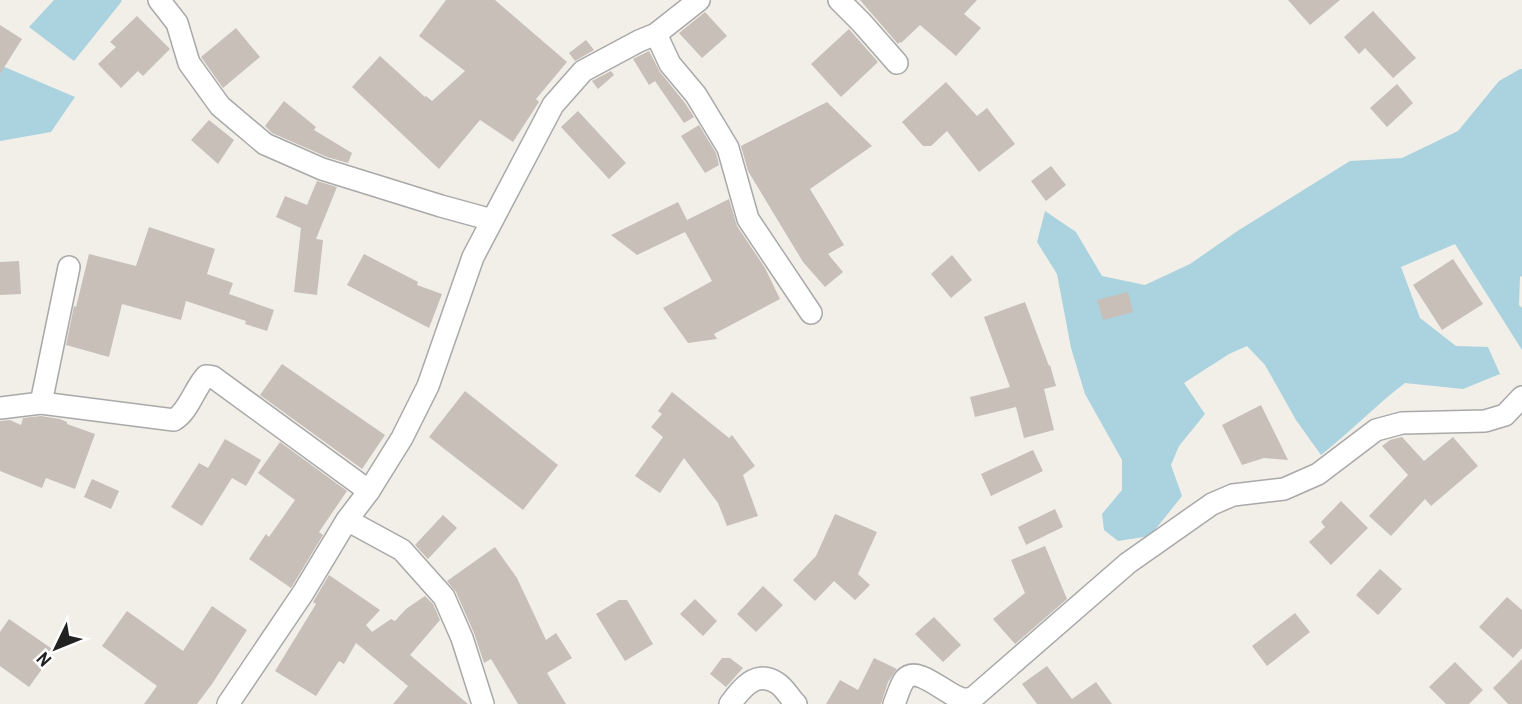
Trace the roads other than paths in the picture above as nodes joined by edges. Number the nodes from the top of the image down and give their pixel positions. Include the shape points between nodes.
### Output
1 (159, 0) edge
2 (699, 0) edge
3 (839, 0) edge
4 (656, 34) junction
5 (897, 63) dead end
6 (492, 220) junction
7 (69, 267) dead end
8 (811, 313) dead end
9 (1522, 397) edge
10 (41, 403) junction
11 (0, 408) edge
12 (369, 491) junction
13 (347, 520) junction
14 (228, 704) edge
15 (483, 704) edge
16 (730, 704) edge
17 (796, 704) edge
18 (894, 704) edge

1 - 6 street via 177,23 189,63 220,106 265,144 322,169
2 - 4 street
3 - 5 street
4 - 6 street via 583,71 552,105
4 - 8 street via 670,64 696,95 728,148 748,219
6 - 12 street via 473,257 428,386
7 - 10 street
9 - 18 street via 1505,415 1485,421 1402,423 1376,430 1318,474 1284,489 1233,495 1212,504 1128,563 974,697 956,697 912,675 905,678
10 - 11 street
10 - 12 street via 174,420 206,376 213,377
12 - 13 street
13 - 14 street
13 - 15 street via 402,550 443,597
16 - 17 street via 753,680 765,679 777,683

